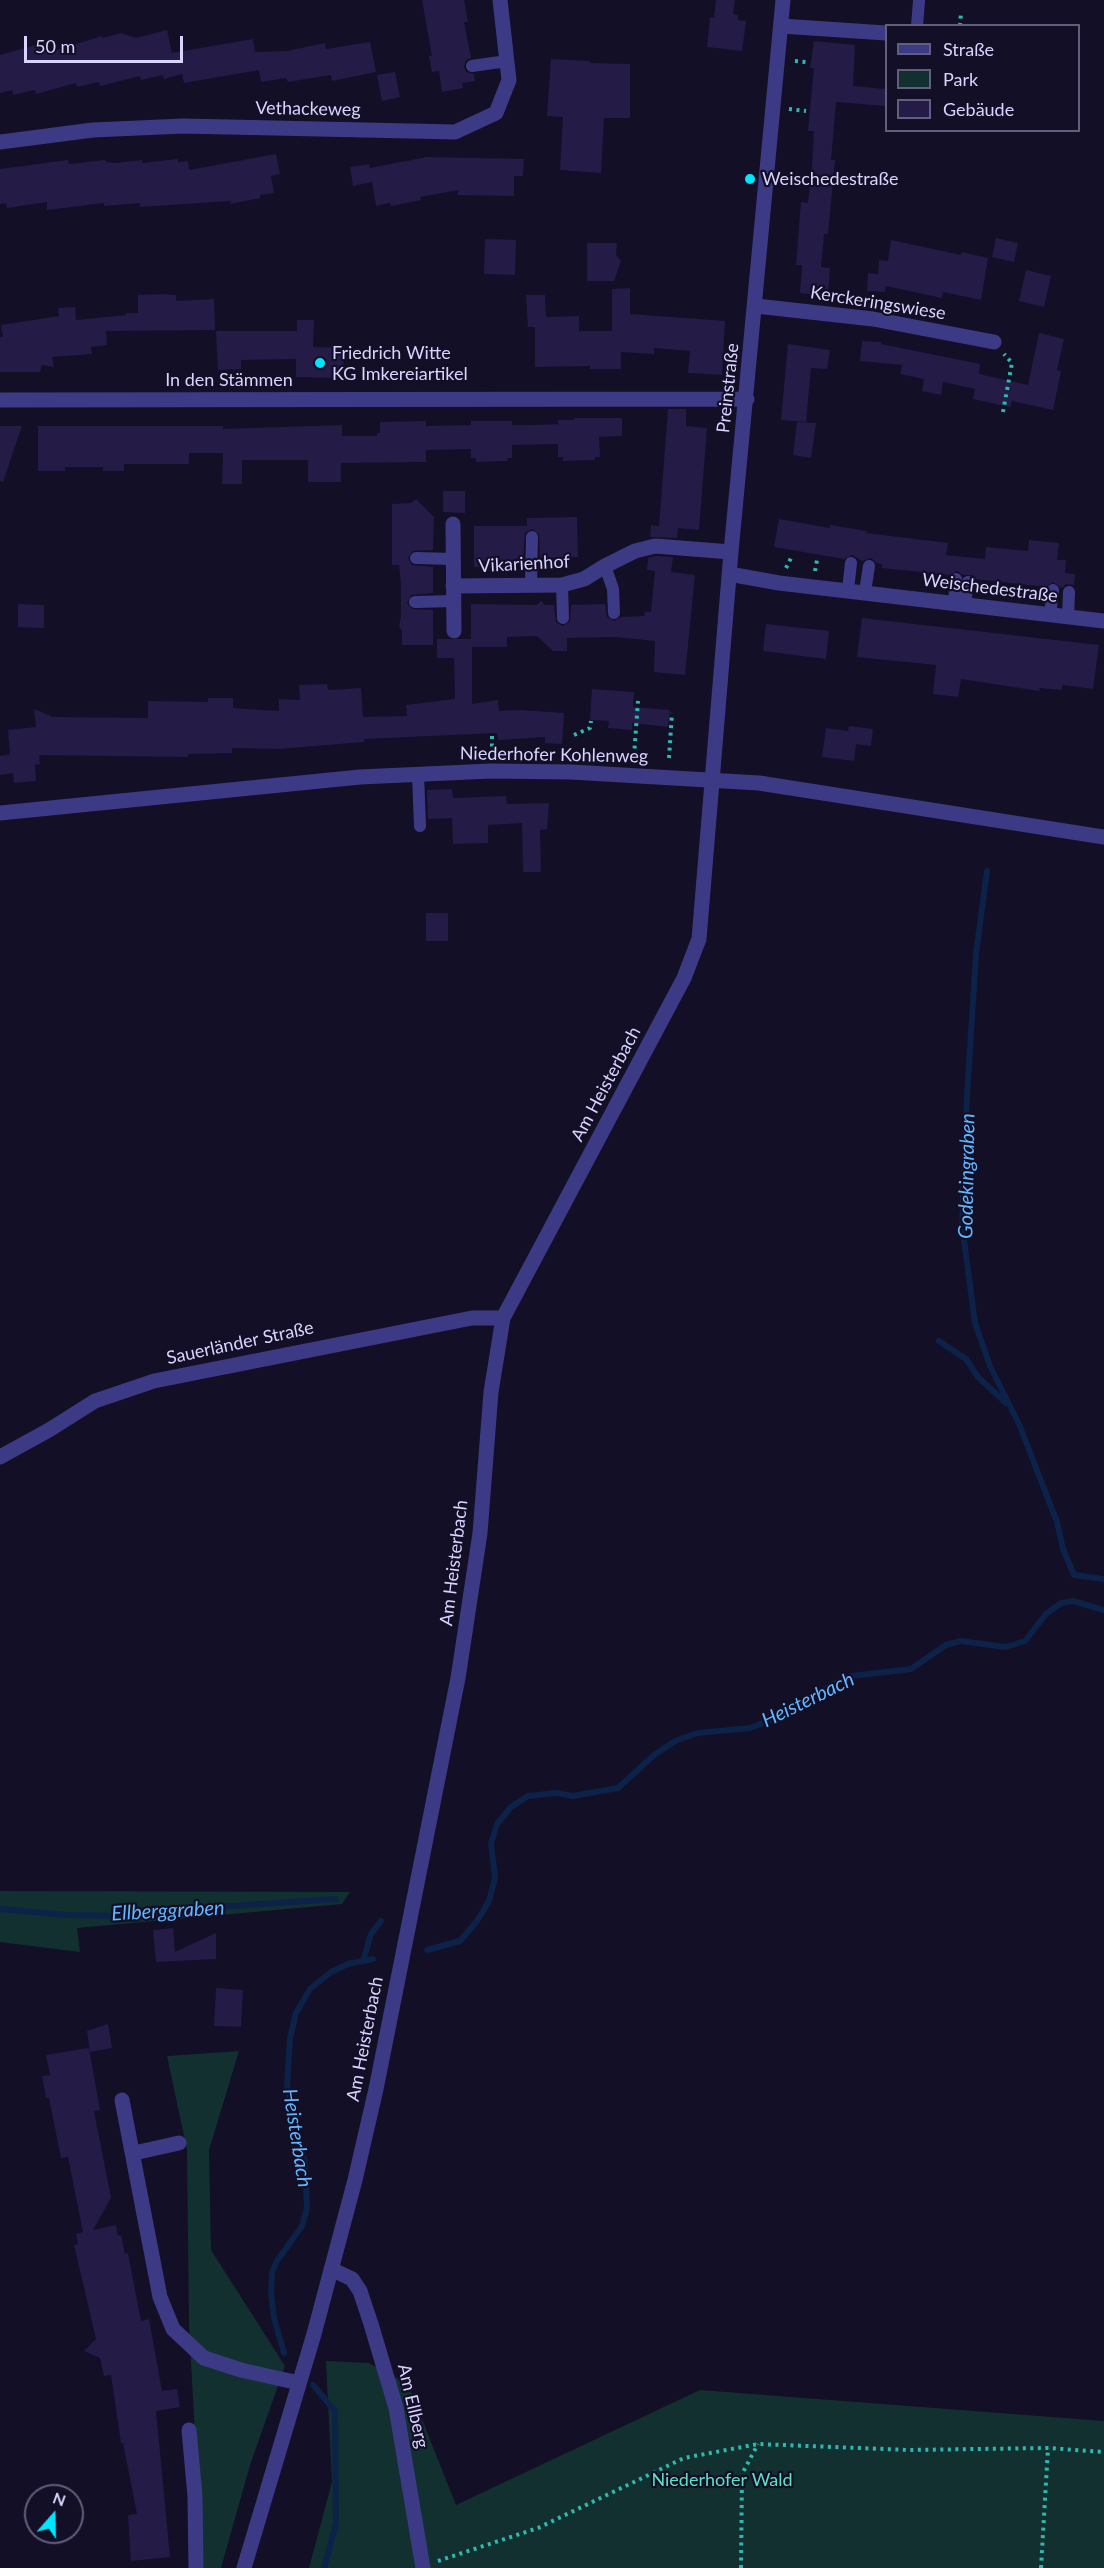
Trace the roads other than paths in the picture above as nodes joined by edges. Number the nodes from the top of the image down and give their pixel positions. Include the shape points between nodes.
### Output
1 (500, 0) edge
2 (783, 0) edge
3 (919, 2) dead end
4 (917, 24) edge
5 (781, 26) junction
6 (885, 33) edge
7 (507, 61) junction
8 (472, 66) dead end
9 (0, 142) edge
10 (756, 306) junction
11 (994, 342) road end
12 (747, 399) junction
13 (0, 400) edge
14 (453, 524) dead end
15 (532, 537) dead end
16 (731, 552) junction
17 (416, 558) dead end
18 (453, 559) junction
19 (851, 563) dead end
20 (604, 566) junction
21 (869, 566) dead end
22 (729, 574) junction
23 (962, 580) dead end
24 (531, 585) junction
25 (562, 585) junction
26 (848, 590) junction
27 (1053, 590) dead end
28 (865, 592) junction
29 (1070, 592) dead end
30 (454, 594) junction
31 (414, 602) dead end
32 (960, 604) junction
33 (614, 613) dead end
34 (1050, 615) junction
35 (1068, 617) junction
36 (563, 618) dead end
37 (1104, 621) edge
38 (454, 631) dead end
39 (418, 774) junction
40 (713, 780) junction
41 (0, 813) edge
42 (420, 826) dead end
43 (1104, 837) edge
44 (503, 1318) junction
45 (0, 1456) edge
46 (122, 2100) dead end
47 (179, 2143) dead end
48 (134, 2152) junction
49 (331, 2269) junction
50 (299, 2383) junction
51 (189, 2430) dead end
52 (423, 2567) edge
53 (196, 2568) edge
54 (244, 2568) edge

1 - 7 street, Vethackeweg
2 - 5 street, Preinstraße
3 - 4 lane
5 - 6 street
5 - 10 street, Preinstraße
7 - 8 lane
7 - 9 street, Vethackeweg via 509,80 496,112 455,132 183,126 93,130
10 - 11 street, Kerckeringswiese via 873,319
10 - 12 street, Preinstraße
12 - 13 street, In den Stämmen
12 - 16 street, Preinstraße
14 - 18 street, Vikarienhof
15 - 24 lane
16 - 20 street, Vikarienhof via 655,546
16 - 22 street, Preinstraße
17 - 18 lane
18 - 30 street, Vikarienhof
19 - 26 lane
20 - 25 street, Vikarienhof via 584,579
20 - 33 lane via 613,589
21 - 28 lane
22 - 26 street, Weischedestraße
22 - 40 street, Preinstraße
23 - 32 lane
24 - 25 street, Vikarienhof
24 - 30 street, Vikarienhof
25 - 36 lane
26 - 28 street, Weischedestraße
27 - 34 lane
28 - 32 street, Weischedestraße
29 - 35 lane
30 - 31 lane
30 - 38 street, Vikarienhof
32 - 34 street, Weischedestraße
34 - 35 street, Weischedestraße
35 - 37 street, Weischedestraße
39 - 40 street, Niederhofer Kohlenweg via 571,772
39 - 41 street, Niederhofer Kohlenweg
39 - 42 lane
40 - 43 street, Niederhofer Kohlenweg via 759,783
40 - 44 street, Am Heisterbach via 699,939 684,978
44 - 45 street, Sauerländer Straße via 472,1318 154,1381 95,1401
44 - 49 street, Am Heisterbach via 491,1392 480,1533 458,1678 376,2089
46 - 48 street
47 - 48 street
48 - 50 street via 160,2297 172,2329 204,2358
49 - 50 street, Am Heisterbach
49 - 52 street, Am Ellberg via 352,2279 371,2324 396,2408
50 - 54 street, Am Heisterbach
51 - 53 street

